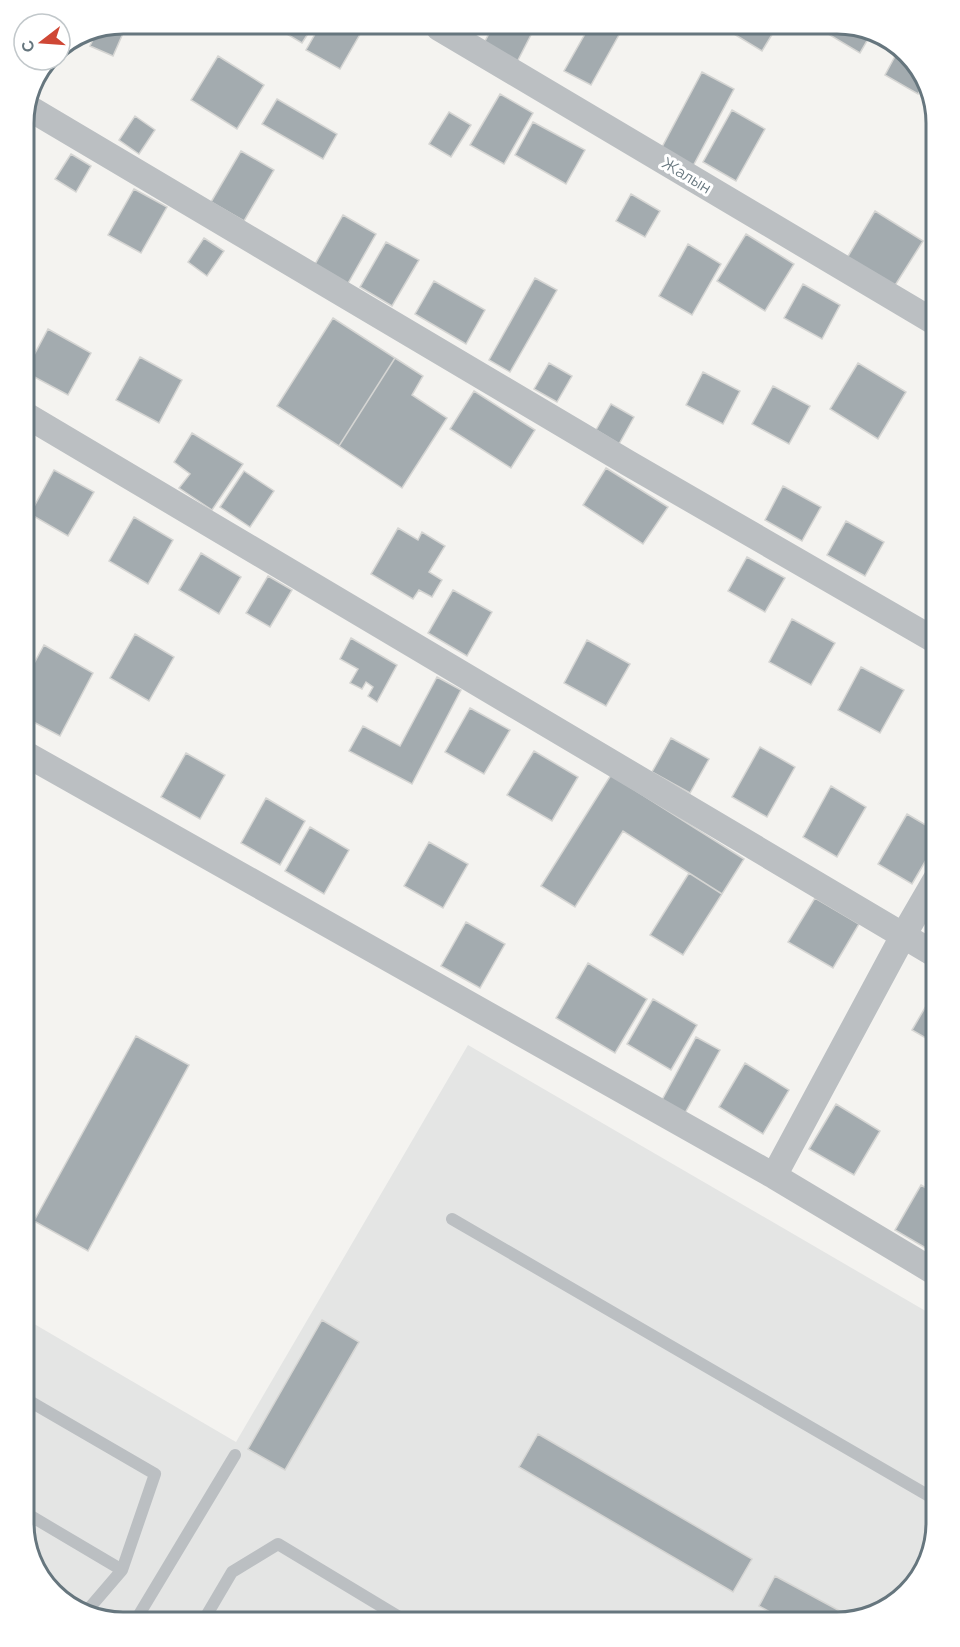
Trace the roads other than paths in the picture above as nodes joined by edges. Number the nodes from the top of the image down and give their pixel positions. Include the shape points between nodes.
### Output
1 (450, 34) edge
2 (36, 112) edge
3 (926, 316) edge
4 (35, 420) edge
5 (926, 635) edge
6 (35, 759) edge
7 (926, 896) edge
8 (903, 936) junction
9 (926, 949) edge
10 (774, 1176) junction
11 (452, 1219) dead end
12 (926, 1267) edge
13 (34, 1404) edge
14 (235, 1455) dead end
15 (926, 1494) edge
16 (34, 1518) edge
17 (122, 1570) junction
18 (91, 1606) edge
19 (141, 1612) edge
20 (208, 1612) edge
21 (391, 1612) edge

1 - 3 street, Жалын
2 - 5 street
4 - 8 street
6 - 10 street
7 - 8 street
8 - 9 street
8 - 10 street
10 - 12 street
11 - 15 lane
13 - 17 lane via 155,1474
14 - 19 lane
16 - 17 lane
17 - 18 lane
20 - 21 lane via 232,1572 278,1544

